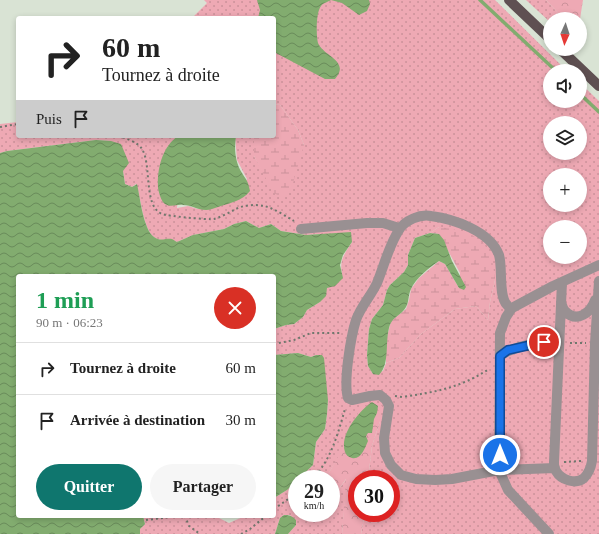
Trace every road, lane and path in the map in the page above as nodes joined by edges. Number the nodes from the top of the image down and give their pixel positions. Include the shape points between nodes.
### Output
1 (509, 0) edge
2 (543, 32) edge
3 (567, 56) edge
4 (599, 86) edge
5 (16, 124) edge
6 (0, 127) edge
7 (125, 138) edge
8 (399, 228) junction
9 (301, 229) joint
10 (599, 265) edge
11 (599, 281) edge
12 (562, 282) junction
13 (598, 294) junction
14 (502, 298) junction
15 (561, 302) junction
16 (512, 308) junction
17 (500, 333) junction
18 (353, 334) junction
19 (559, 342) junction
20 (595, 343) junction
21 (276, 344) edge
22 (500, 359) junction
23 (380, 395) junction
24 (348, 398) junction
25 (592, 461) junction
26 (554, 465) junction
27 (321, 470) edge
28 (500, 470) junction
29 (288, 499) edge
30 (276, 508) edge
31 (163, 518) edge
32 (186, 518) edge
33 (264, 518) edge
34 (146, 520) dead end
35 (200, 534) edge
36 (241, 534) edge
37 (549, 534) edge

1 - 2 main road
3 - 4 main road
5 - 6 path
7 - 9 path via 141,148 147,163 150,194 154,206 161,214 214,219 236,208 265,206 299,223
8 - 9 street via 383,223 367,223
8 - 14 street via 413,218 429,215 466,225 482,235 495,247 499,256
8 - 18 street via 376,284 356,320
10 - 12 street
11 - 13 street
12 - 15 street
12 - 16 street
13 - 15 street via 588,313 581,316 565,311
13 - 20 street
14 - 16 street via 506,305
14 - 17 street
15 - 19 street
16 - 17 street
17 - 22 street
18 - 21 path via 312,333
18 - 24 street via 346,392
19 - 20 path
19 - 22 street via 544,342 508,350
19 - 26 street
20 - 25 street
22 - 23 path via 482,374 443,391 402,397
22 - 28 street
23 - 24 street via 352,400
23 - 28 street via 389,406 384,438 385,453 391,465 401,475 416,479 452,480
24 - 27 path via 331,450
25 - 26 path
25 - 26 street via 590,470 583,479 572,482 563,479 556,472
26 - 28 street
28 - 37 street via 508,490
29 - 30 path
31 - 34 path
32 - 35 path via 189,526
33 - 36 path

